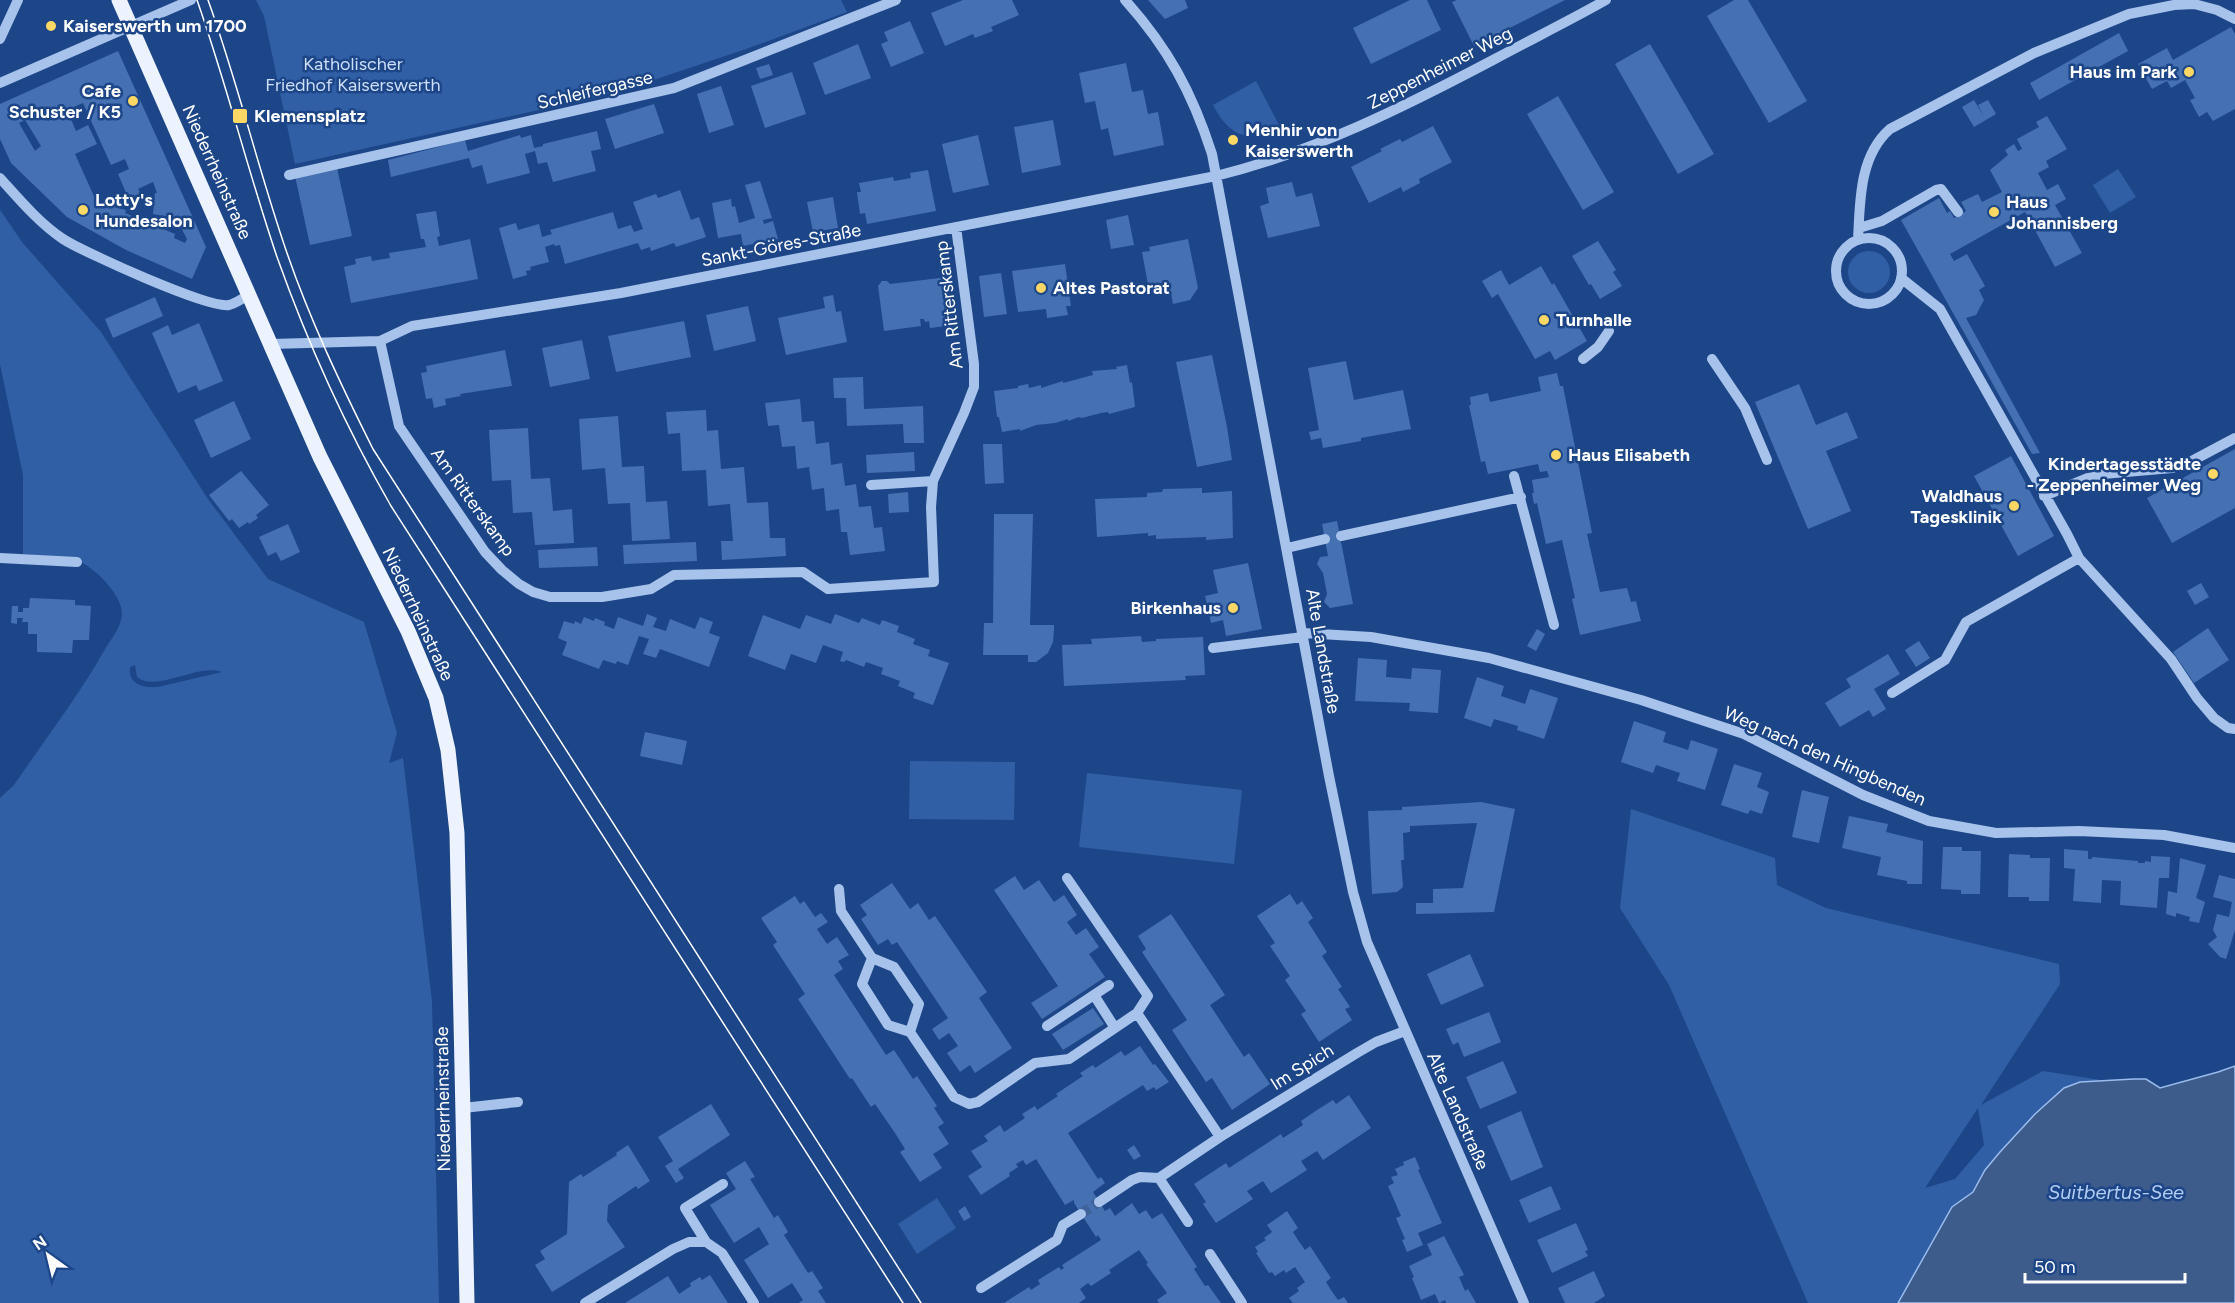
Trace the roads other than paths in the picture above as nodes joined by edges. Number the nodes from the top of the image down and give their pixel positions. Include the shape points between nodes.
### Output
1 (18, 0) edge
2 (119, 0) edge
3 (191, 0) edge
4 (896, 0) edge
5 (1125, 0) edge
6 (1606, 0) edge
7 (2235, 19) edge
8 (131, 25) junction
9 (0, 39) edge
10 (0, 83) edge
11 (289, 175) dead end
12 (1216, 176) junction
13 (0, 178) edge
14 (1958, 212) dead end
15 (956, 227) junction
16 (1858, 228) junction
17 (1858, 240) junction
18 (1901, 278) junction
19 (249, 295) junction
20 (1609, 331) dead end
21 (380, 340) junction
22 (271, 344) junction
23 (1583, 359) dead end
24 (1712, 359) dead end
25 (2235, 438) edge
26 (1767, 460) dead end
27 (1514, 476) dead end
28 (933, 481) junction
29 (871, 484) dead end
30 (2044, 496) junction
31 (1521, 497) junction
32 (1341, 536) dead end
33 (1325, 539) dead end
34 (1287, 548) junction
35 (0, 558) edge
36 (2079, 558) junction
37 (77, 562) dead end
38 (1554, 625) dead end
39 (1303, 635) junction
40 (1214, 648) dead end
41 (1892, 693) dead end
42 (2235, 729) edge
43 (2235, 848) edge
44 (1067, 878) dead end
45 (839, 889) dead end
46 (872, 958) junction
47 (1109, 985) dead end
48 (1094, 995) junction
49 (1137, 1013) junction
50 (1047, 1026) dead end
51 (1115, 1028) junction
52 (1405, 1030) junction
53 (910, 1032) junction
54 (518, 1102) dead end
55 (463, 1108) junction
56 (1220, 1137) junction
57 (1160, 1178) junction
58 (723, 1184) dead end
59 (1099, 1202) tunnel mouth
60 (1081, 1214) tunnel mouth
61 (1188, 1222) dead end
62 (706, 1242) junction
63 (1210, 1254) dead end
64 (981, 1288) dead end
65 (467, 1303) edge
66 (585, 1303) edge
67 (754, 1303) edge
68 (1242, 1303) edge
69 (1524, 1303) edge

1 - 9 street
2 - 8 main road, Niederrheinstraße
3 - 8 street
4 - 11 street, Schleifergasse via 674,88
5 - 12 street, Alte Landstraße via 1168,56 1189,92
6 - 12 street, Zeppenheimer Weg via 1363,125 1285,156
7 - 16 street via 2194,4 2129,14 2034,53 1890,129 1877,140 1869,158
8 - 10 street
8 - 19 main road, Niederrheinstraße
12 - 15 street, Sankt-Göres-Straße
12 - 34 street, Alte Landstraße
13 - 19 street via 31,212 79,248 201,300 228,305
14 - 16 street via 1941,189 1882,221
15 - 21 street, Sankt-Göres-Straße via 621,293 412,326
15 - 28 street, Am Ritterskamp via 975,364 974,387
16 - 17 street
17 - 18 street via 1868,238 1887,243 1900,258
17 - 18 street via 1848,245 1837,264 1845,293 1863,303 1883,301 1898,287
18 - 30 street via 1940,309
19 - 22 main road, Niederrheinstraße
20 - 23 street
21 - 22 street
21 - 28 street, Am Ritterskamp via 399,426 485,552 519,584 550,597 602,597 651,589 674,575 803,572 828,589 934,582
22 - 55 main road, Niederrheinstraße via 320,457 408,631 436,698 448,750 457,833
24 - 26 street via 1745,408
25 - 30 street via 2172,468 2103,474
27 - 31 street
28 - 29 street
30 - 36 street
31 - 32 street
31 - 38 street
33 - 34 street
34 - 39 street, Alte Landstraße
35 - 37 street
36 - 41 street via 1966,622 1946,660
36 - 42 street via 2171,659 2214,718
39 - 40 street, Weg nach den Hingbenden
39 - 43 street, Weg nach den Hingbenden via 1371,637 1489,658 1641,700 1744,734 1863,795 1929,821 1996,833 2164,835
39 - 52 street, Alte Landstraße via 1353,892 1367,942
44 - 49 street via 1148,996
45 - 46 street via 841,911
46 - 53 street via 894,966 919,1004
46 - 53 street via 862,984 888,1025
47 - 48 street
48 - 50 street
48 - 51 street
49 - 51 street
49 - 56 street
51 - 53 street via 1069,1059 1035,1064 969,1104 954,1097
52 - 56 street, Im Spich via 1376,1042
52 - 69 street, Alte Landstraße
54 - 55 street
55 - 65 main road, Niederrheinstraße
56 - 57 street, Im Spich
57 - 59 street via 1132,1179
57 - 61 street
58 - 62 street via 684,1208
60 - 64 street via 1063,1225 1057,1240
62 - 66 street via 689,1242 673,1249
62 - 67 street via 722,1253
63 - 68 street

